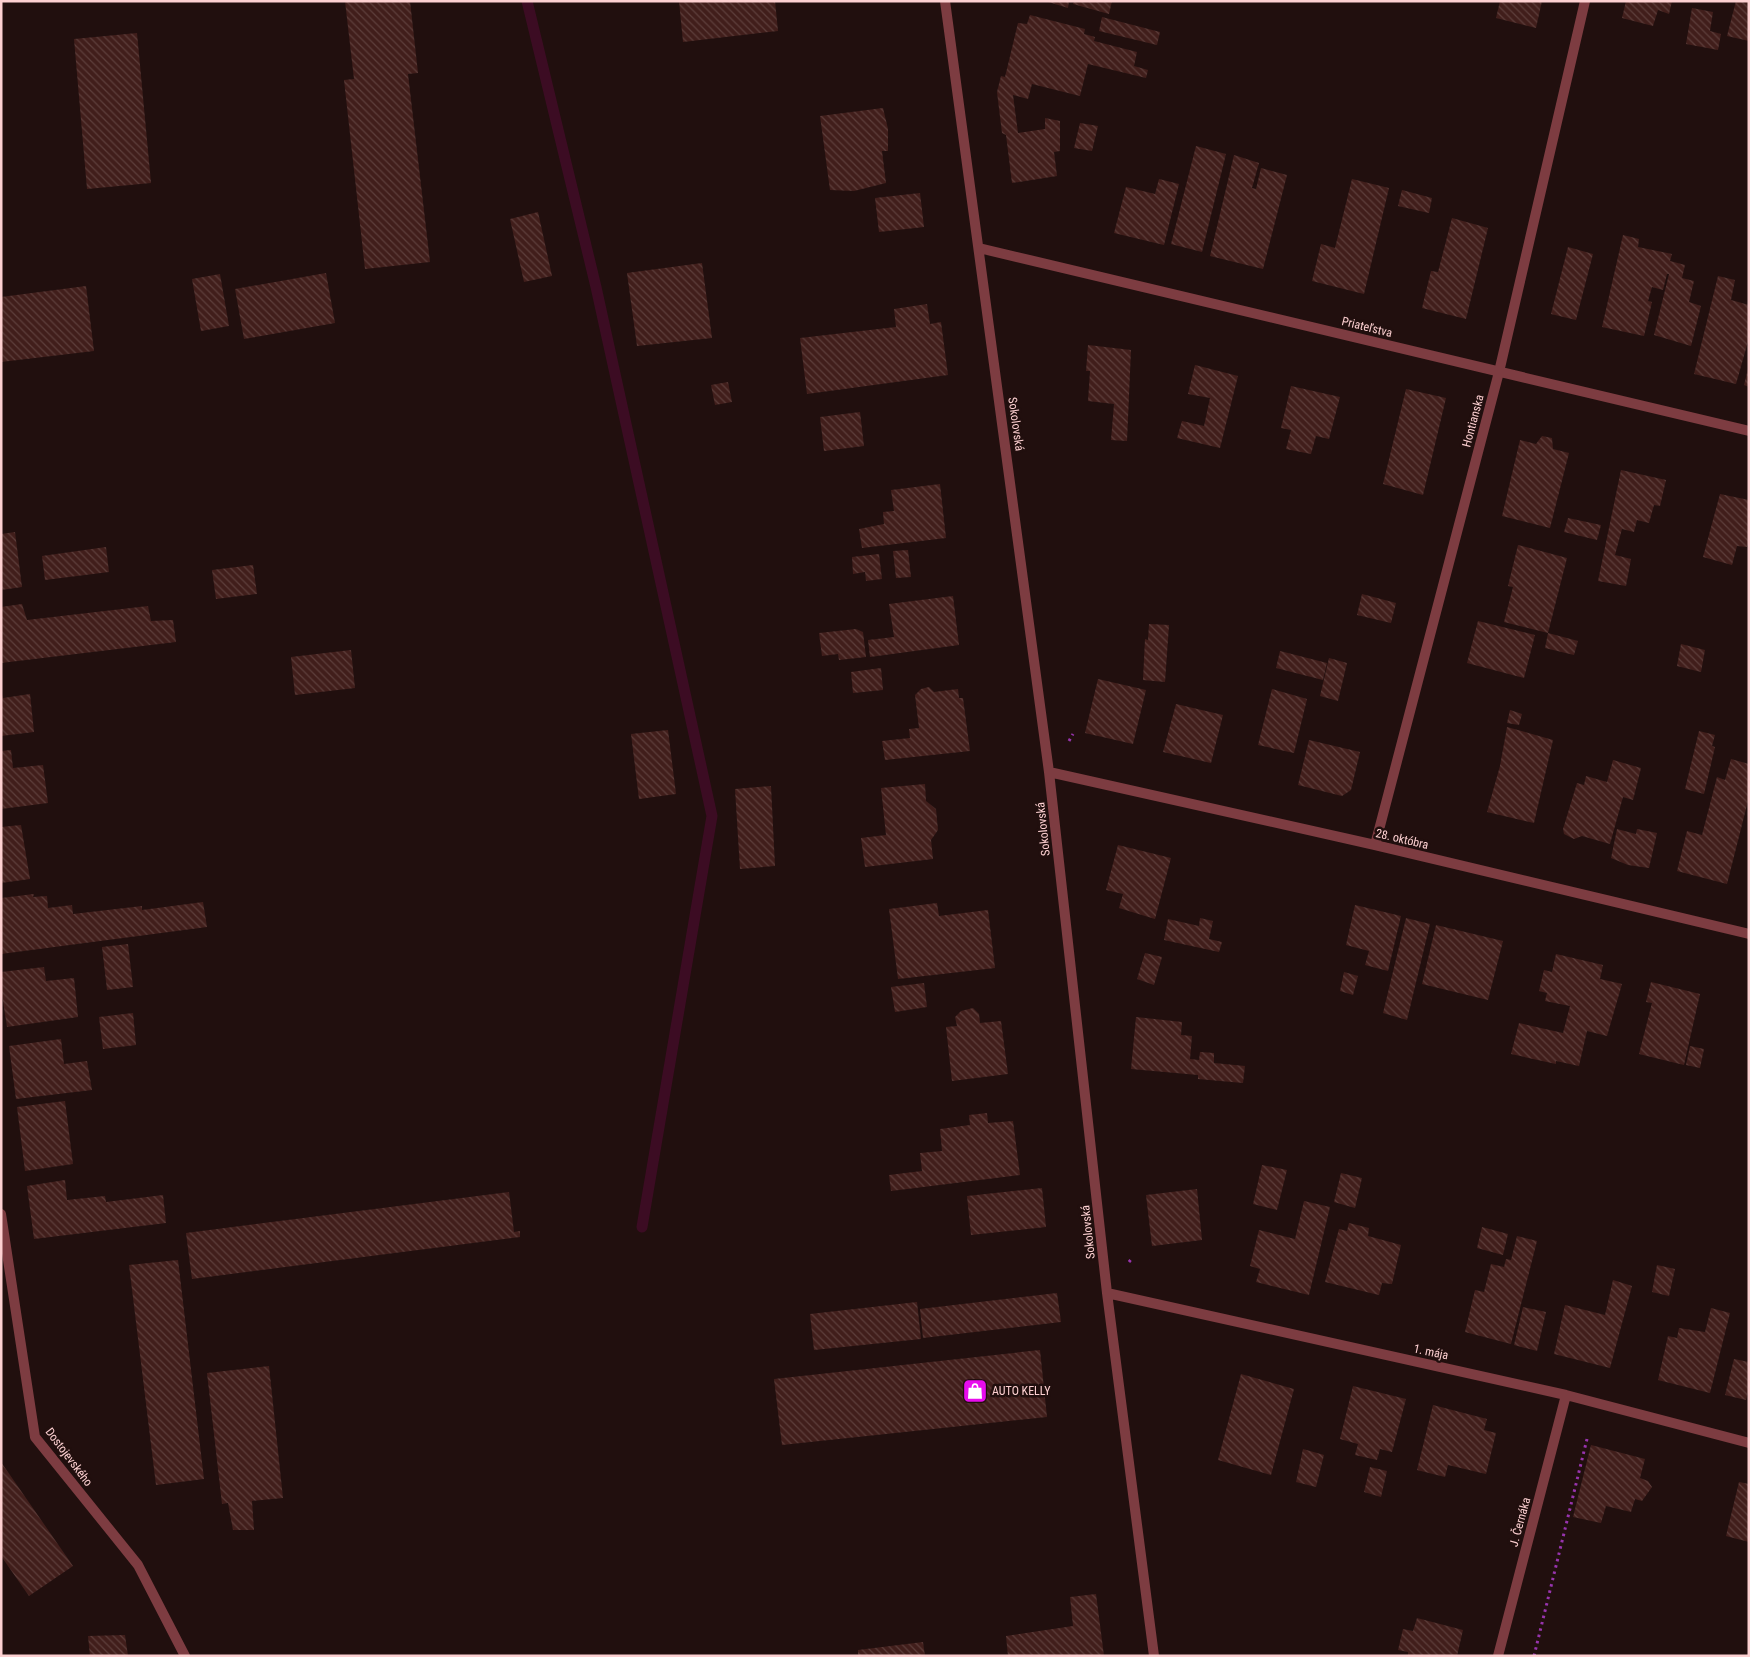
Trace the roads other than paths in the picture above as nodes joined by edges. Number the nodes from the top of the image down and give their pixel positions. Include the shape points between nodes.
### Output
1 (945, 1) edge
2 (1585, 1) edge
3 (979, 248) junction
4 (1499, 372) junction
5 (1749, 431) edge
6 (1050, 772) junction
7 (1375, 845) junction
8 (1749, 934) edge
9 (1, 1214) edge
10 (1107, 1293) junction
11 (1566, 1395) junction
12 (1749, 1443) edge
13 (185, 1656) edge
14 (1154, 1656) edge
15 (1498, 1656) edge

1 - 3 street, Sokolovská
2 - 4 street, Hontianska
3 - 4 street, Priateľstva
3 - 6 street, Sokolovská
4 - 5 street, Priateľstva
4 - 7 street, Hontianska
6 - 7 street, 28. októbra
6 - 10 street, Sokolovská
7 - 8 street, 28. októbra
9 - 13 street, Dostojevského via 35,1437 138,1565
10 - 11 street, 1. mája
10 - 14 street, Sokolovská
11 - 12 street, 1. mája
11 - 15 street, J. Černáka

